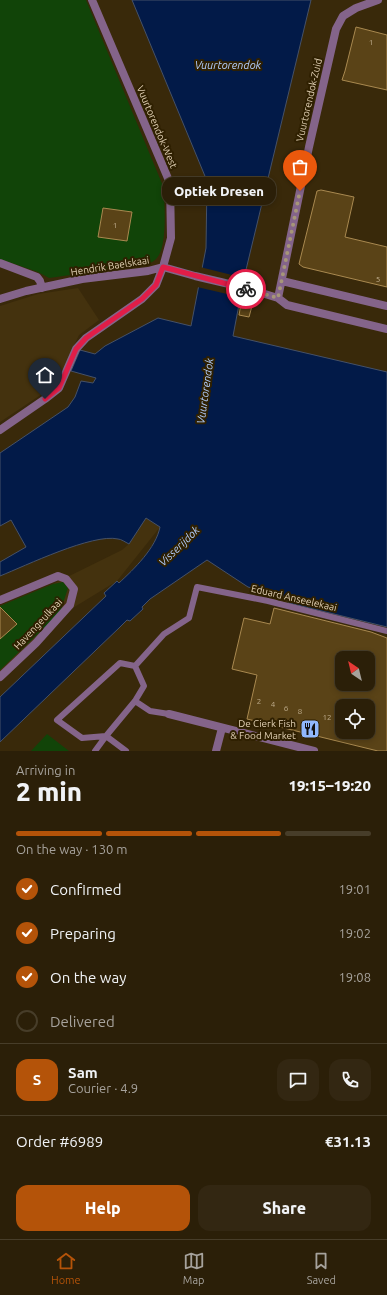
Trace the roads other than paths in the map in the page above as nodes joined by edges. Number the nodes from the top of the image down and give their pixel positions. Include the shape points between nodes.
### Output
1 (92, 0) edge
2 (378, 0) edge
3 (0, 263) edge
4 (163, 267) junction
5 (282, 281) junction
6 (42, 288) junction
7 (0, 298) edge
8 (278, 298) junction
9 (387, 306) edge
10 (387, 329) edge
11 (0, 430) edge
12 (0, 600) edge
13 (387, 631) edge
14 (134, 666) junction
15 (0, 677) edge
16 (135, 701) junction
17 (169, 714) joint
18 (222, 728) junction
19 (106, 736) junction
20 (95, 751) edge
21 (125, 751) edge
22 (216, 751) edge
23 (314, 751) edge

1 - 4 street, Vuurtorendok-West via 170,183 171,238
2 - 5 street, Vuurtorendok-Zuid via 343,16 336,29
3 - 6 street via 37,277
4 - 6 street, Hendrik Baelskaai
4 - 8 street, Hendrik Baelskaai
4 - 11 street, Vuurtorendok-West via 156,285 142,299 86,338 76,349 59,388
5 - 8 street, Vuurtorendok-Zuid
5 - 9 street
6 - 7 street, Hendrik Baelskaai
8 - 10 street, Hendrik Baelskaai via 287,305
12 - 15 street, Havengeulkaai via 58,576 66,579 74,589 70,605 36,643
13 - 14 lane, Eduard Anseelekaai via 268,601 196,587 189,618 164,634
14 - 16 lane via 144,686
14 - 19 lane via 120,663 57,720 82,738
16 - 17 lane via 150,711
16 - 19 lane
17 - 18 street
18 - 22 street
18 - 23 street
19 - 20 lane
19 - 21 lane

